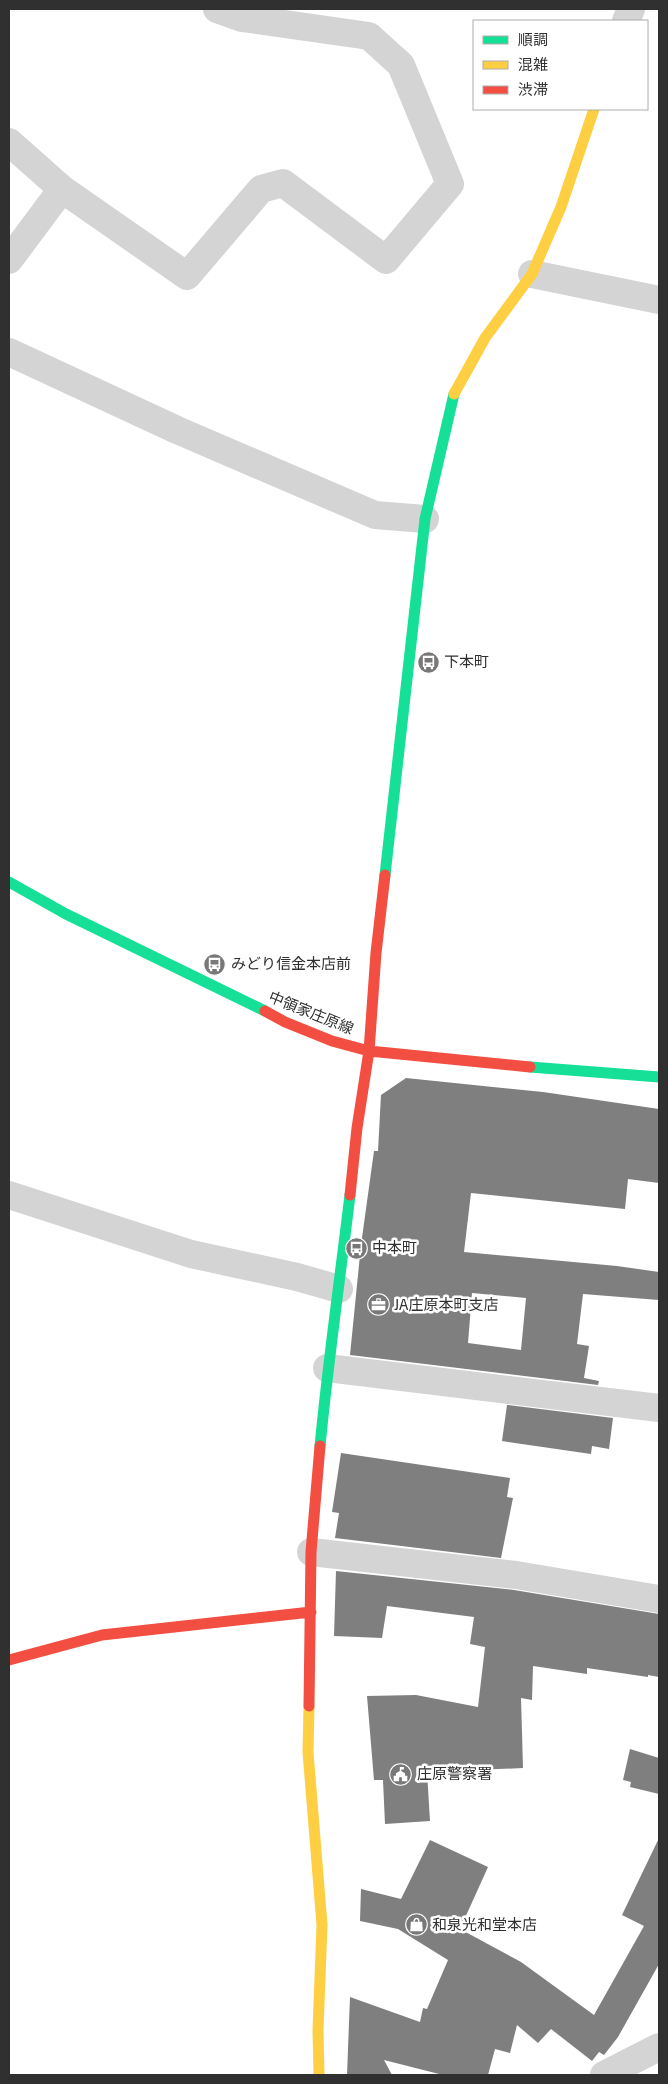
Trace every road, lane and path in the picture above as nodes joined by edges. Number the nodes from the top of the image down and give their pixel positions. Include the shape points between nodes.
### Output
1 (217, 9) edge
2 (594, 110) edge
3 (9, 142) edge
4 (62, 189) junction
5 (9, 260) edge
6 (532, 274) junction
7 (659, 300) edge
8 (9, 352) edge
9 (425, 519) junction
10 (9, 882) edge
11 (369, 1050) junction
12 (659, 1076) edge
13 (9, 1195) edge
14 (339, 1289) junction
15 (326, 1368) junction
16 (659, 1408) edge
17 (311, 1552) junction
18 (659, 1599) edge
19 (312, 1612) junction
20 (9, 1660) edge
21 (659, 2047) edge
22 (319, 2075) edge
23 (604, 2075) edge

1 - 4 street via 242,18 369,36 401,65 450,184 386,260 282,183 261,189 187,276
2 - 6 street via 561,207
3 - 4 street
4 - 5 street
6 - 7 street
6 - 9 street via 485,338 452,397
8 - 9 street via 177,430 375,515
9 - 11 street via 376,953
10 - 11 street, 中領家庄原線 via 66,914 285,1022 332,1041
11 - 12 street, 中領家庄原線 via 512,1066
11 - 14 street
13 - 14 street via 191,1254
14 - 15 street
15 - 16 street
15 - 17 street
17 - 18 street via 516,1575
17 - 19 street
19 - 20 street via 102,1635
19 - 22 street via 308,1752 322,1925
21 - 23 street

